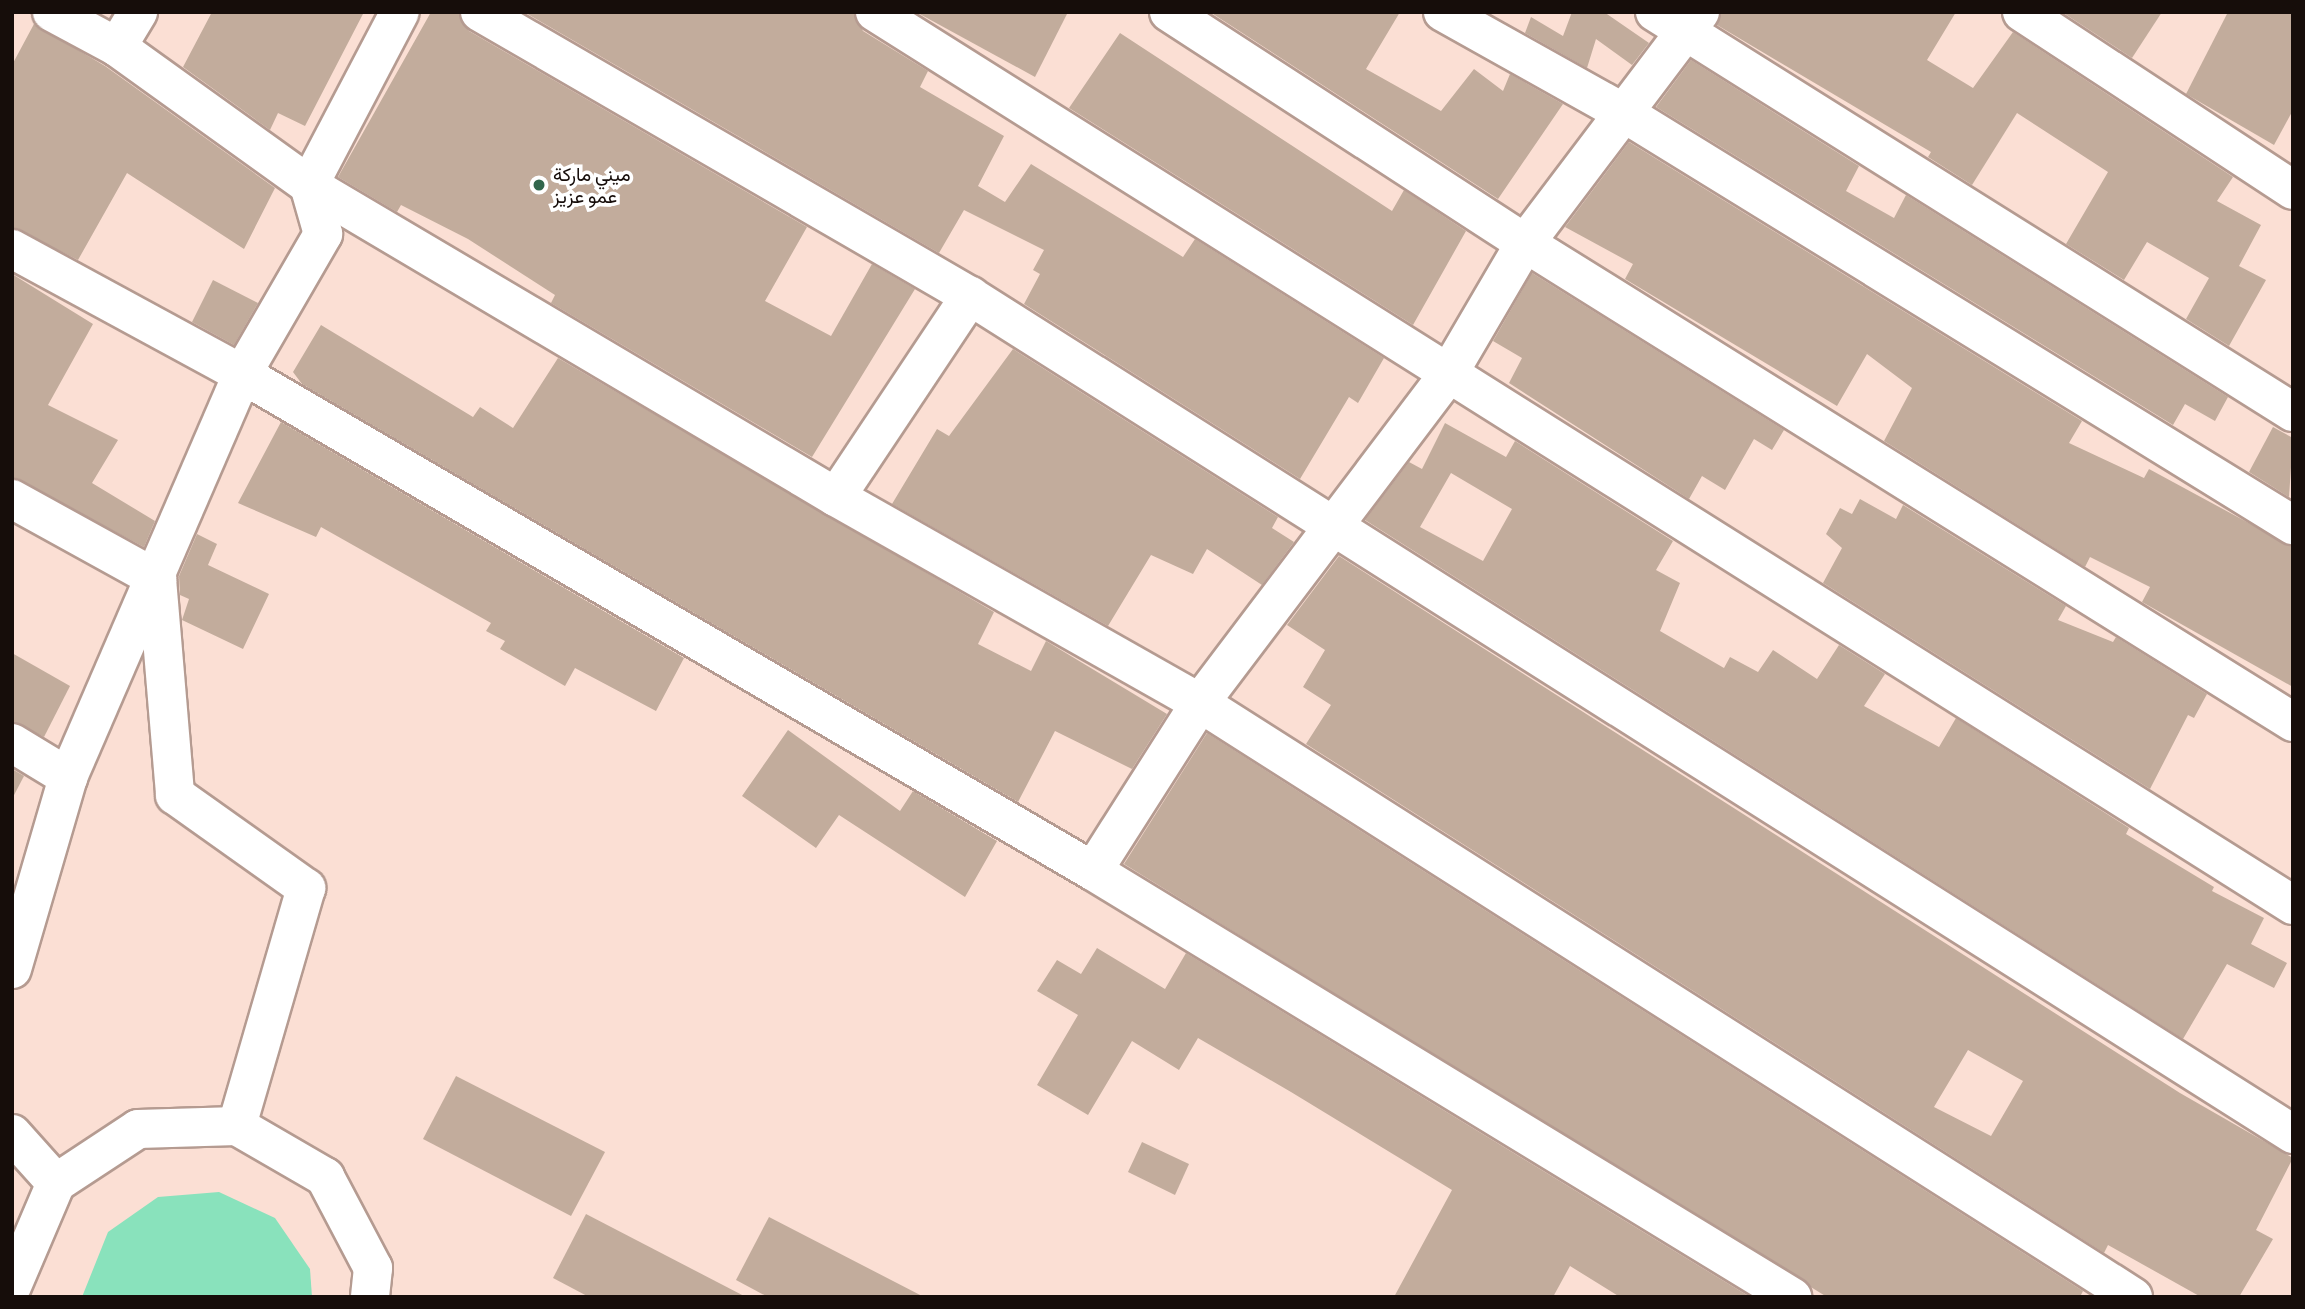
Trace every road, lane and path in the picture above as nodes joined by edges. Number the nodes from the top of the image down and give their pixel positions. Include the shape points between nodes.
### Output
1 (52, 12) edge
2 (138, 12) edge
3 (400, 12) edge
4 (480, 12) edge
5 (875, 12) edge
6 (1169, 12) edge
7 (1443, 12) edge
8 (1655, 12) edge
9 (2022, 12) edge
10 (1693, 22) edge
11 (117, 47) junction
12 (1623, 113) junction
13 (309, 185) junction
14 (2293, 190) edge
15 (1525, 243) junction
16 (12, 249) edge
17 (970, 296) junction
18 (242, 374) junction
19 (1447, 376) junction
20 (2293, 412) edge
21 (836, 497) junction
22 (12, 499) edge
23 (1338, 524) junction
24 (2293, 525) edge
25 (157, 579) junction
26 (1200, 702) junction
27 (2293, 722) edge
28 (12, 743) edge
29 (68, 777) junction
30 (1093, 871) junction
31 (2293, 905) edge
32 (16, 949) edge
33 (237, 1126) junction
34 (12, 1134) edge
35 (2293, 1134) edge
36 (56, 1183) junction
37 (12, 1286) edge
38 (370, 1297) edge
39 (1792, 1297) edge
40 (2133, 1297) edge

1 - 11 street
2 - 11 street
3 - 13 street
4 - 17 street
5 - 19 street
6 - 15 street
7 - 12 street
8 - 10 street
9 - 14 street
10 - 12 street
10 - 20 street
11 - 13 street
12 - 15 street
12 - 24 street
13 - 18 street via 323,234
13 - 21 street
15 - 19 street
15 - 27 street
16 - 18 street
17 - 21 street
17 - 23 street
18 - 25 street
18 - 30 street
19 - 23 street
19 - 31 street
21 - 26 street
22 - 25 street
23 - 26 street
23 - 35 street
25 - 29 street
25 - 33 street via 174,795 306,888
26 - 30 street
26 - 40 street
28 - 29 street
29 - 32 street
30 - 39 street
33 - 36 street via 138,1129
33 - 38 street via 325,1177 373,1268
34 - 36 street
36 - 37 street

